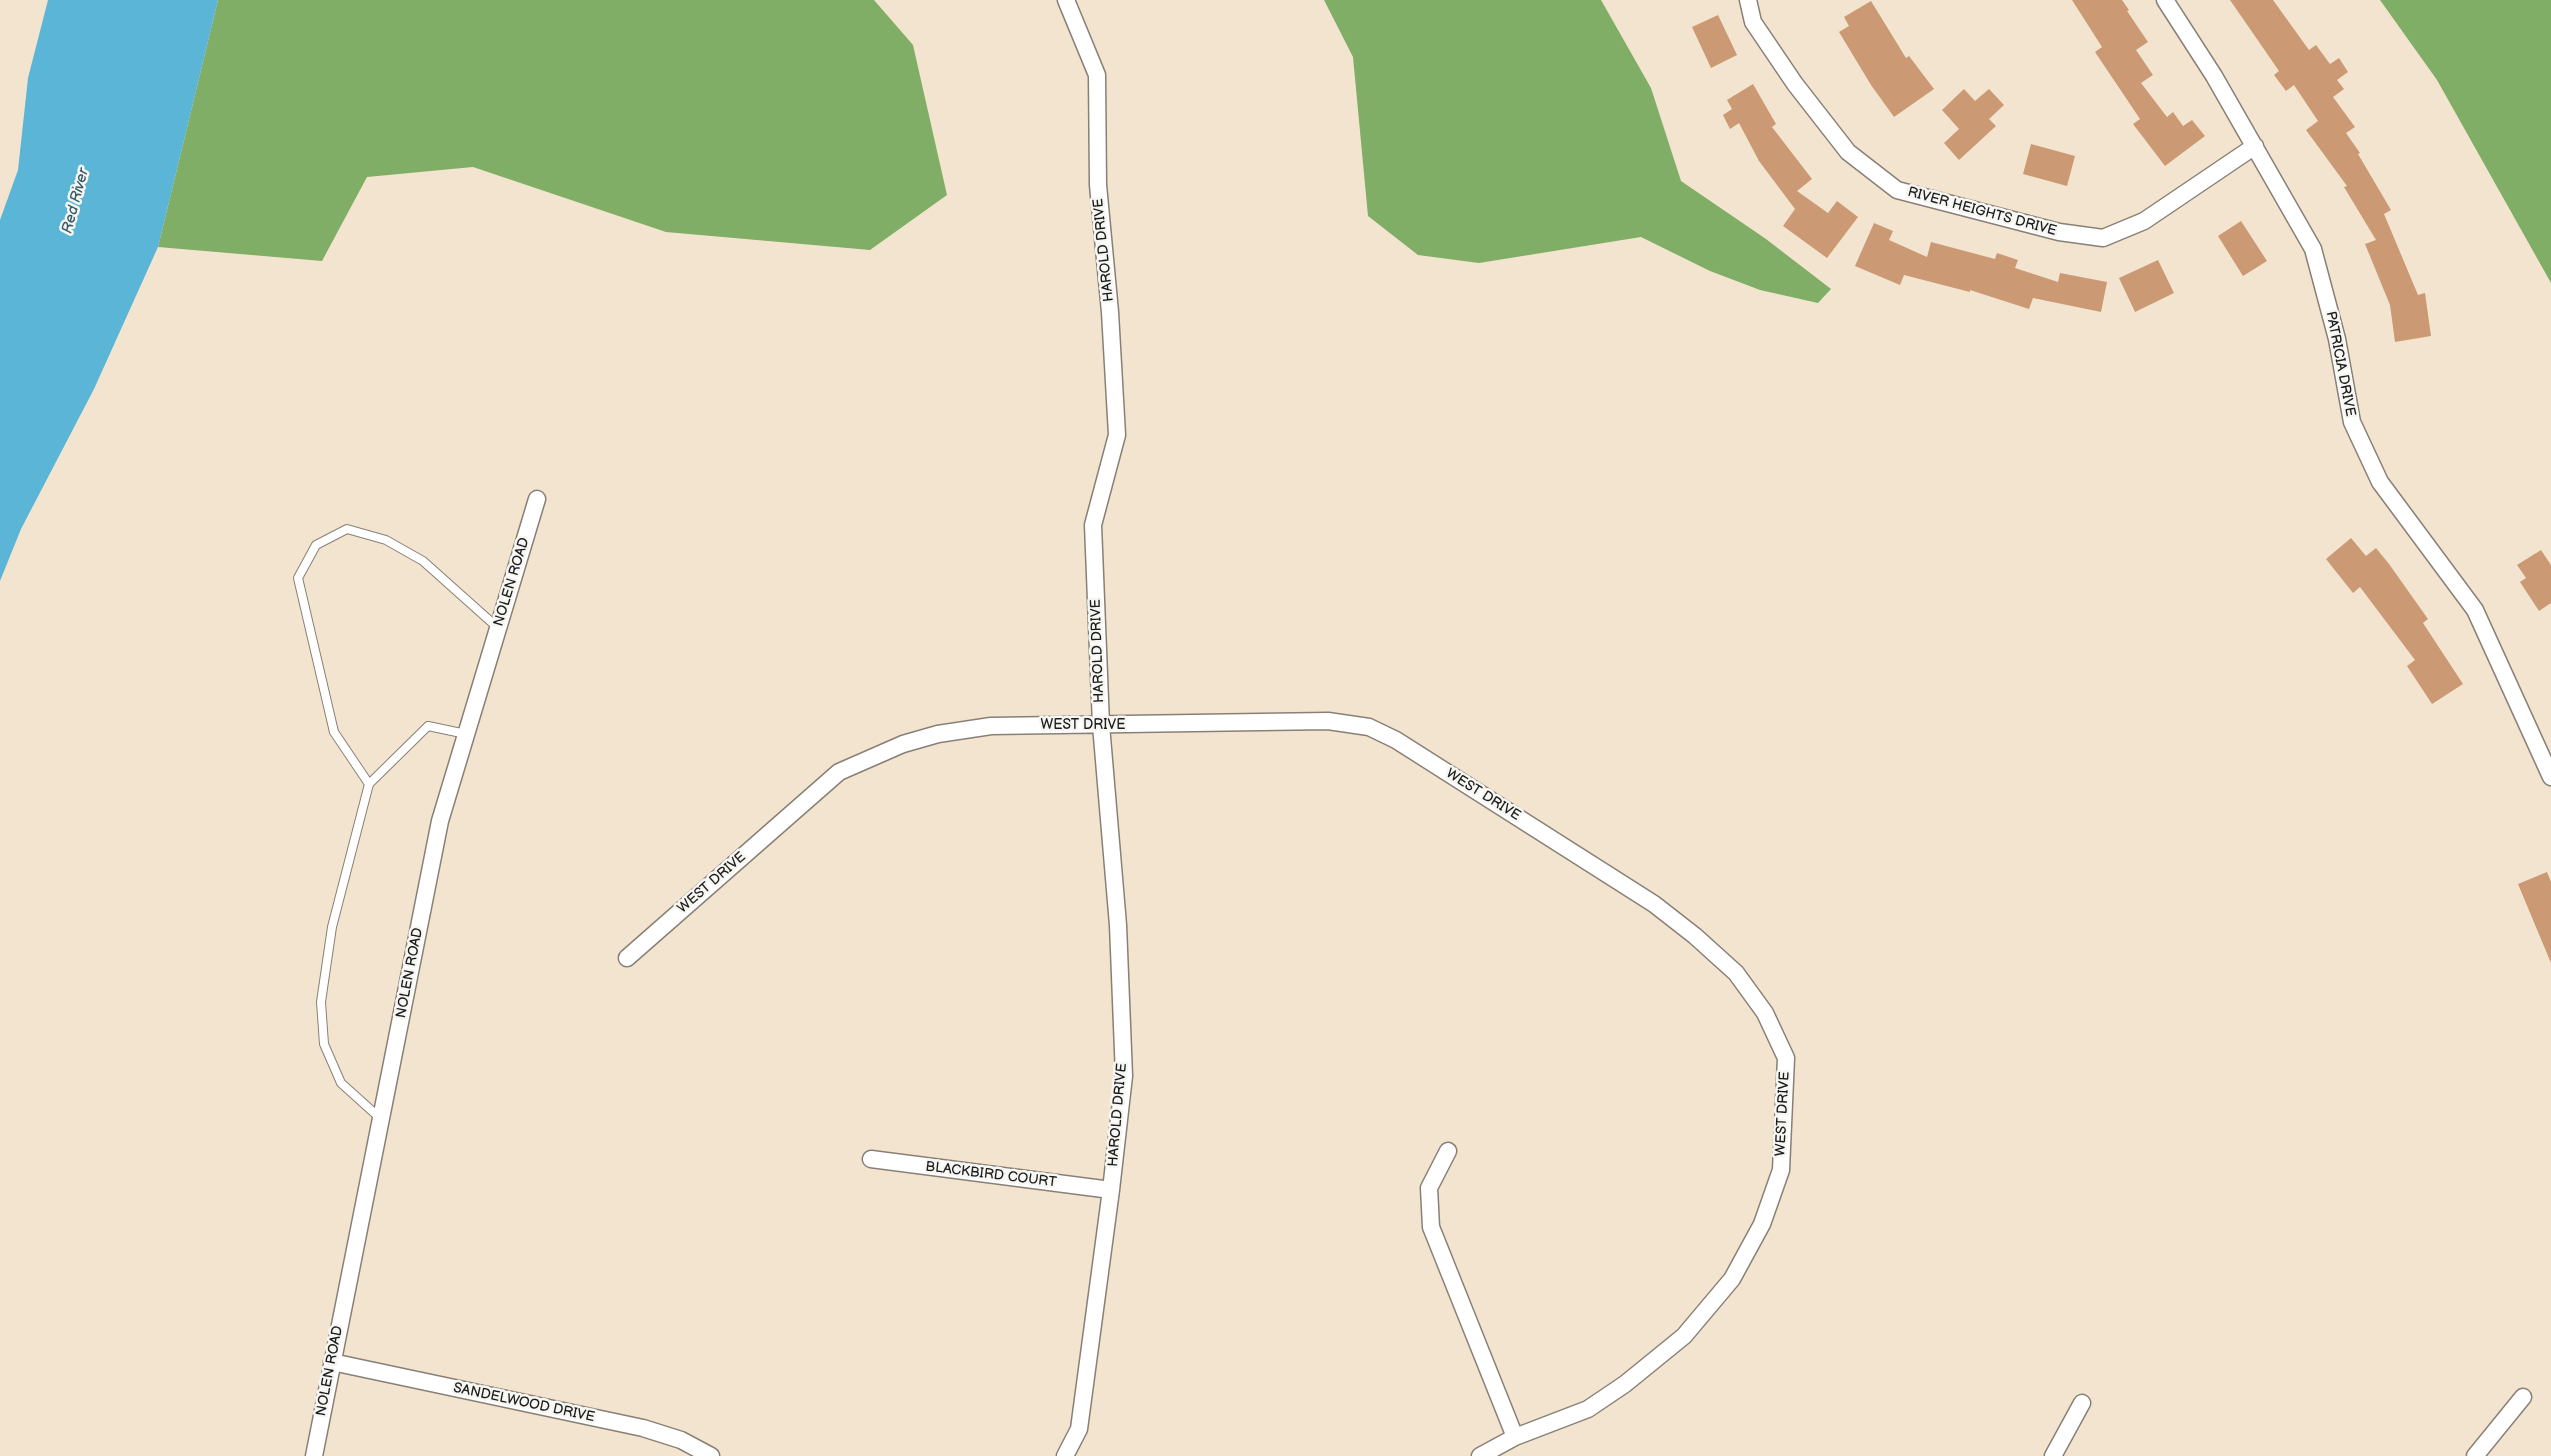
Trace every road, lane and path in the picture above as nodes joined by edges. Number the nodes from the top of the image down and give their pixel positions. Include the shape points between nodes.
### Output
1 (1066, 0) edge
2 (1748, 0) edge
3 (2165, 0) edge
4 (2255, 146) junction
5 (537, 499) dead end
6 (498, 628) junction
7 (1101, 725) junction
8 (466, 734) junction
9 (2544, 743) edge
10 (2551, 777) edge
11 (370, 784) junction
12 (627, 958) dead end
13 (380, 1119) junction
14 (1448, 1151) dead end
15 (871, 1159) dead end
16 (1111, 1190) junction
17 (332, 1362) junction
18 (2523, 1397) dead end
19 (2082, 1403) dead end
20 (1515, 1437) junction
21 (314, 1456) edge
22 (712, 1456) edge
23 (1065, 1456) edge
24 (1480, 1456) edge
25 (2053, 1456) edge
26 (2475, 1456) edge

1 - 7 street, HAROLD DRIVE via 1097,75 1098,186 1110,312 1116,435 1093,525
2 - 4 street, RIVER HEIGHTS DRIVE via 1753,22 1795,84 1848,152 1897,190 2059,232 2103,238 2144,221
3 - 4 street, PATRICIA DRIVE
4 - 9 street, PATRICIA DRIVE via 2313,249 2337,339 2352,422 2380,482 2475,610
5 - 6 street, NOLEN ROAD
6 - 8 street, NOLEN ROAD
6 - 11 lane via 423,561 386,540 348,529 316,545 298,578 334,732
7 - 12 street, WEST DRIVE via 991,726 938,734 903,744 839,772
7 - 16 street, HAROLD DRIVE via 1118,925 1124,1076
7 - 20 street, WEST DRIVE via 1328,721 1369,727 1396,740 1654,904 1736,973 1765,1012 1786,1058 1781,1170 1762,1224 1732,1279 1684,1336 1625,1384 1588,1409
8 - 11 lane via 428,726
8 - 13 street, NOLEN ROAD via 440,822
9 - 10 street, PATRICIA DRIVE
11 - 13 lane via 332,927 321,1002 324,1044 340,1083
13 - 17 street, NOLEN ROAD
14 - 20 street via 1429,1188 1431,1227
15 - 16 street, BLACKBIRD COURT
16 - 23 street, HAROLD DRIVE via 1078,1429
17 - 21 street, NOLEN ROAD
17 - 22 street, SANDELWOOD DRIVE via 643,1428 681,1440
18 - 26 street
19 - 25 street
20 - 24 street, WEST DRIVE

